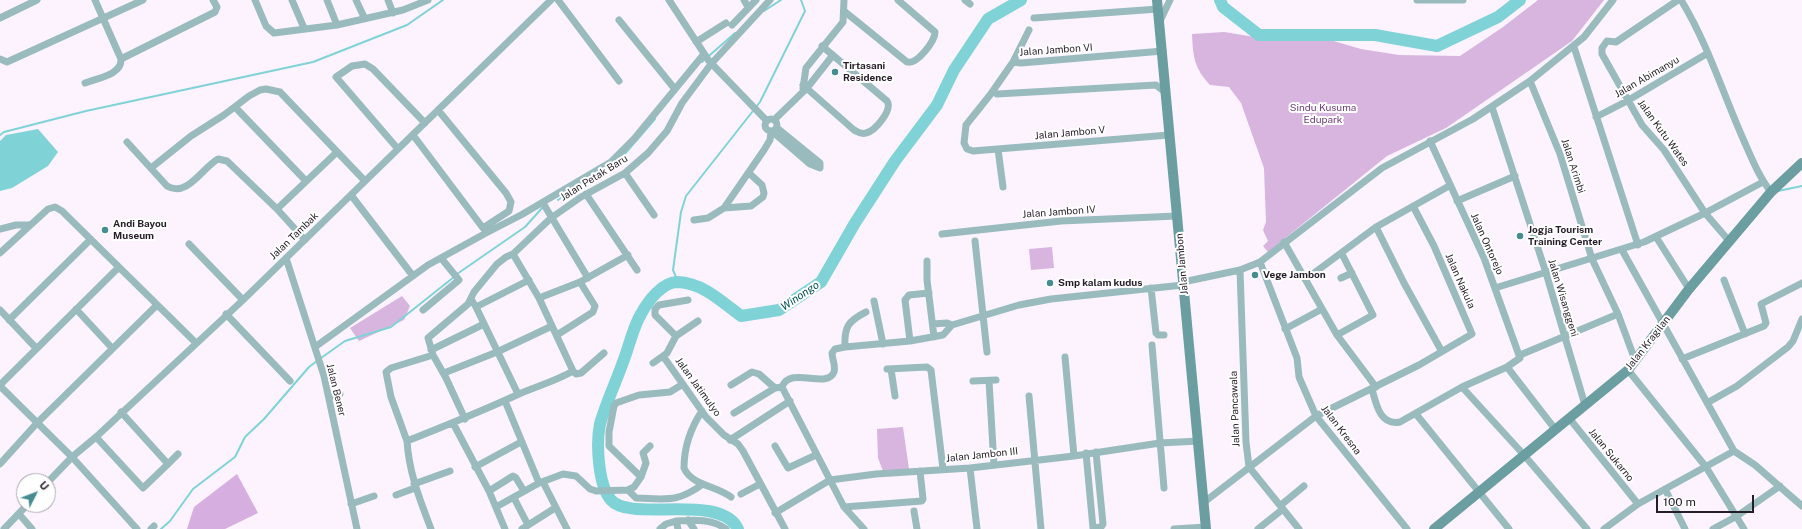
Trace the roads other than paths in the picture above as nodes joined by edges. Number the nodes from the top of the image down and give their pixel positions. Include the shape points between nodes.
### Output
1 (37, 0) edge
2 (96, 0) edge
3 (143, 0) edge
4 (214, 0) edge
5 (255, 0) edge
6 (292, 0) edge
7 (327, 0) edge
8 (356, 0) edge
9 (388, 0) edge
10 (428, 0) edge
11 (551, 0) edge
12 (558, 0) edge
13 (669, 0) edge
14 (744, 0) edge
15 (756, 0) edge
16 (770, 0) edge
17 (844, 0) edge
18 (898, 0) edge
19 (1170, 0) edge
20 (1417, 0) edge
21 (1463, 0) edge
22 (1613, 0) edge
23 (1679, 0) edge
24 (419, 2) edge
25 (1158, 5) edge
26 (748, 7) junction
27 (844, 11) junction
28 (393, 13) junction
29 (0, 18) edge
30 (102, 18) junction
31 (364, 18) junction
32 (1034, 18) dead end
33 (619, 20) dead end
34 (1160, 21) junction
35 (337, 25) junction
36 (304, 28) junction
37 (1029, 30) dead end
38 (696, 42) junction
39 (822, 46) junction
40 (1574, 47) junction
41 (1162, 52) junction
42 (1708, 53) junction
43 (833, 55) junction
44 (0, 59) edge
45 (121, 59) junction
46 (707, 59) junction
47 (1013, 62) junction
48 (618, 81) dead end
49 (1530, 81) junction
50 (84, 83) dead end
51 (674, 88) junction
52 (805, 88) junction
53 (1166, 93) junction
54 (997, 94) dead end
55 (1627, 101) junction
56 (236, 107) junction
57 (1492, 107) junction
58 (438, 110) junction
59 (1596, 117) junction
60 (770, 120) junction
61 (425, 123) junction
62 (774, 130) junction
63 (413, 135) junction
64 (1169, 135) junction
65 (1430, 141) junction
66 (127, 142) dead end
67 (398, 149) junction
68 (998, 149) junction
69 (973, 151) joint
70 (337, 152) junction
71 (812, 161) dead end
72 (1802, 163) edge
73 (150, 168) junction
74 (625, 173) junction
75 (749, 173) junction
76 (1515, 176) junction
77 (306, 180) junction
78 (365, 181) junction
79 (1763, 182) junction
80 (1449, 186) junction
81 (1004, 188) dead end
82 (1771, 192) junction
83 (586, 194) junction
84 (351, 195) junction
85 (1457, 201) junction
86 (543, 203) junction
87 (1413, 206) junction
88 (724, 208) junction
89 (278, 210) junction
90 (1705, 213) junction
91 (654, 215) dead end
92 (1177, 216) junction
93 (552, 218) junction
94 (694, 220) dead end
95 (30, 225) junction
96 (1376, 227) junction
97 (0, 229) edge
98 (942, 234) dead end
99 (90, 240) junction
100 (305, 240) junction
101 (1658, 240) dead end
102 (975, 241) dead end
103 (1284, 242) junction
104 (1730, 242) junction
105 (189, 244) dead end
106 (1638, 245) junction
107 (1622, 250) junction
108 (0, 252) edge
109 (513, 254) junction
110 (1342, 254) junction
111 (628, 255) junction
112 (286, 258) junction
113 (441, 258) junction
114 (1592, 259) junction
115 (927, 261) dead end
116 (1260, 262) junction
117 (118, 268) junction
118 (637, 270) dead end
119 (1240, 270) junction
120 (1546, 272) junction
121 (1352, 273) junction
122 (413, 276) junction
123 (588, 278) junction
124 (1341, 278) dead end
125 (1306, 279) junction
126 (529, 280) junction
127 (1724, 280) dead end
128 (580, 282) junction
129 (1802, 283) edge
130 (1183, 284) junction
131 (1151, 288) junction
132 (1495, 288) junction
133 (1689, 289) junction
134 (928, 293) junction
135 (539, 298) junction
136 (471, 299) junction
137 (243, 300) junction
138 (688, 300) dead end
139 (874, 301) dead end
140 (156, 305) junction
141 (476, 307) junction
142 (76, 309) junction
143 (1322, 309) junction
144 (0, 310) edge
145 (423, 310) dead end
146 (866, 312) dead end
147 (226, 314) junction
148 (1618, 314) junction
149 (983, 315) junction
150 (1802, 319) edge
151 (9, 320) junction
152 (698, 321) dead end
153 (484, 324) junction
154 (932, 324) junction
155 (1663, 324) junction
156 (952, 325) junction
157 (552, 326) junction
158 (1285, 329) junction
159 (1745, 334) junction
160 (557, 335) junction
161 (1164, 335) dead end
162 (676, 336) junction
163 (1337, 336) junction
164 (1564, 336) junction
165 (934, 337) junction
166 (910, 341) junction
167 (196, 343) junction
168 (883, 344) junction
169 (1152, 345) dead end
170 (315, 347) junction
171 (845, 347) junction
172 (36, 348) junction
173 (112, 348) junction
174 (1441, 350) junction
175 (432, 352) junction
176 (497, 352) junction
177 (987, 352) dead end
178 (604, 353) dead end
179 (663, 356) junction
180 (1520, 356) junction
181 (1065, 357) dead end
182 (1682, 359) junction
183 (1635, 360) junction
184 (654, 363) dead end
185 (1507, 367) junction
186 (1628, 370) junction
187 (573, 371) junction
188 (444, 373) junction
189 (290, 381) dead end
190 (973, 381) dead end
191 (683, 384) junction
192 (0, 385) edge
193 (731, 385) dead end
194 (1462, 387) junction
195 (778, 388) junction
196 (1374, 388) junction
197 (340, 394) dead end
198 (518, 394) junction
199 (894, 396) dead end
200 (1028, 396) dead end
201 (328, 397) junction
202 (506, 401) junction
203 (790, 401) junction
204 (1707, 403) junction
205 (1585, 405) junction
206 (702, 410) junction
207 (122, 412) junction
208 (734, 413) dead end
209 (1416, 414) junction
210 (1316, 416) junction
211 (464, 418) junction
212 (1569, 418) junction
213 (37, 423) junction
214 (453, 423) junction
215 (1555, 429) junction
216 (96, 437) junction
217 (730, 440) junction
218 (408, 441) junction
219 (1199, 441) junction
220 (521, 442) junction
221 (1160, 444) junction
222 (650, 446) dead end
223 (775, 446) dead end
224 (1734, 451) junction
225 (0, 452) edge
226 (1096, 452) junction
227 (1086, 453) junction
228 (178, 454) dead end
229 (816, 455) junction
230 (1524, 455) junction
231 (1074, 456) junction
232 (6, 457) junction
233 (72, 457) junction
234 (1034, 460) junction
235 (0, 464) edge
236 (168, 464) junction
237 (994, 465) junction
238 (1249, 466) junction
239 (1706, 467) junction
240 (475, 468) junction
241 (970, 468) junction
242 (943, 469) junction
243 (450, 471) dead end
244 (920, 471) junction
245 (56, 474) edge
246 (641, 477) junction
247 (830, 480) junction
248 (541, 482) junction
249 (703, 484) junction
250 (760, 484) junction
251 (414, 486) junction
252 (1304, 486) dead end
253 (1780, 486) junction
254 (1164, 488) dead end
255 (1666, 489) junction
256 (628, 490) junction
257 (489, 491) junction
258 (524, 491) junction
259 (1478, 491) junction
260 (741, 494) dead end
261 (396, 495) dead end
262 (374, 496) dead end
263 (731, 497) dead end
264 (514, 498) junction
265 (1203, 503) junction
266 (351, 504) junction
267 (1638, 504) junction
268 (1802, 506) edge
269 (496, 507) junction
270 (844, 507) junction
271 (1282, 507) junction
272 (555, 508) junction
273 (914, 511) dead end
274 (776, 513) junction
275 (18, 514) joint
276 (1736, 516) junction
277 (688, 520) junction
278 (676, 521) junction
279 (528, 525) junction
280 (1206, 528) edge
281 (1608, 528) edge
282 (4, 529) edge
283 (32, 529) edge
284 (137, 529) edge
285 (357, 529) edge
286 (431, 529) edge
287 (505, 529) edge
288 (522, 529) edge
289 (567, 529) edge
290 (660, 529) edge
291 (678, 529) edge
292 (694, 529) edge
293 (726, 529) edge
294 (785, 529) edge
295 (864, 529) edge
296 (917, 529) edge
297 (977, 529) edge
298 (1041, 529) edge
299 (1174, 529) edge
300 (1258, 529) edge
301 (1300, 529) edge
302 (1407, 529) edge
303 (1434, 529) edge
304 (1509, 529) edge
305 (1587, 529) edge
306 (1685, 529) edge
307 (1713, 529) edge
308 (1744, 529) edge

1 - 29 street
2 - 30 street
3 - 30 street
4 - 45 street via 217,7 215,12
5 - 36 street via 271,32
6 - 36 street
7 - 35 street
8 - 31 street
9 - 28 street
10 - 24 street
11 - 58 street, Jalan Tambak
12 - 48 street
13 - 38 street
14 - 26 street
15 - 26 street
16 - 46 street
17 - 27 street
18 - 27 street via 934,32 934,37 918,60 913,63 901,58
19 - 34 street
20 - 21 street
22 - 40 street via 1588,34
23 - 42 street via 1695,24
23 - 55 street, Jalan Kutu Wates via 1616,42 1607,41 1602,48 1602,54
24 - 28 street
25 - 32 street
25 - 34 street, Jalan Jambon
26 - 38 street via 729,24
27 - 39 street via 843,22
28 - 31 street
30 - 44 street via 7,62
30 - 45 street
31 - 35 street
33 - 51 street
34 - 41 street, Jalan Jambon
35 - 36 street
37 - 47 street
38 - 46 street
39 - 43 street
39 - 52 street via 806,68
40 - 49 street
40 - 59 street
41 - 47 street, Jalan Jambon VI via 1021,64
41 - 53 street, Jalan Jambon
42 - 55 street, Jalan Abimanyu
42 - 79 street
43 - 52 street
43 - 52 street via 887,101 888,112 874,128 862,134
45 - 50 street via 122,65 117,71
46 - 51 street
46 - 60 street
46 - 74 street, Jalan Petak Baru via 661,138
47 - 69 street, Jalan Jambon VI via 966,125 964,143 967,149
49 - 57 street
49 - 114 street, Jalan Arimbi via 1560,154
51 - 86 street via 638,134 614,159
52 - 60 street
53 - 54 street via 1156,85
53 - 64 street, Jalan Jambon
55 - 59 street, Jalan Abimanyu
55 - 90 street, Jalan Kutu Wates via 1642,125 1670,159
56 - 70 street via 260,90 280,92
56 - 73 street via 191,136
56 - 77 street
57 - 65 street
57 - 76 street, Jalan Wisanggeni
58 - 61 street, Jalan Tambak
58 - 63 street via 506,193 511,202 508,211 483,228
59 - 106 street
60 - 62 street via 777,123
60 - 62 street via 765,127
61 - 63 street, Jalan Tambak
61 - 67 street via 366,64 352,66 336,77
62 - 71 street
62 - 75 street
63 - 67 street, Jalan Tambak
64 - 68 street, Jalan Jambon V
64 - 92 street, Jalan Jambon
65 - 80 street, Jalan Ontorejo
65 - 103 street via 1382,168
66 - 73 street
67 - 78 street, Jalan Tambak
68 - 69 street, Jalan Jambon V
68 - 81 street
70 - 77 street
70 - 78 street
72 - 82 street, Jalan Kragilan
73 - 89 street via 167,186 180,190 215,161 224,160
74 - 83 street, Jalan Petak Baru
74 - 91 street
75 - 88 street
75 - 88 street via 762,185 762,197 751,206
76 - 85 street
76 - 120 street, Jalan Wisanggeni
77 - 89 street
78 - 84 street, Jalan Tambak
79 - 82 street
79 - 90 street
80 - 85 street, Jalan Ontorejo
80 - 87 street
82 - 104 street, Jalan Kragilan
83 - 93 street, Jalan Petak Baru
83 - 111 street
84 - 100 street, Jalan Tambak
84 - 122 street
85 - 132 street, Jalan Ontorejo
86 - 93 street
86 - 113 street
87 - 96 street
87 - 174 street, Jalan Nakula via 1434,246 1472,332 1471,335
88 - 94 street via 708,218
89 - 100 street
90 - 104 street, Jalan Kutu Wates
90 - 106 street
92 - 98 street, Jalan Jambon IV via 1061,221
92 - 130 street, Jalan Jambon
93 - 109 street, Jalan Petak Baru
93 - 123 street
95 - 97 street
95 - 99 street via 48,209 55,207
95 - 108 street
96 - 110 street
96 - 174 street
99 - 117 street
99 - 151 street
100 - 112 street, Jalan Tambak
101 - 133 street
102 - 149 street
103 - 116 street
103 - 125 street
104 - 133 street, Jalan Kragilan
105 - 137 street
106 - 107 street
107 - 114 street
107 - 155 street
109 - 126 street
109 - 136 street, Jalan Petak Baru via 497,264
110 - 121 street
110 - 125 street
111 - 118 street
111 - 123 street
112 - 137 street, Jalan Tambak
112 - 170 street, Jalan Bener
113 - 122 street
113 - 145 street via 459,280
114 - 120 street
114 - 148 street, Jalan Arimbi
115 - 134 street
116 - 119 street
116 - 158 street, Jalan Kresna
117 - 140 street
117 - 142 street
119 - 130 street
119 - 238 street, Jalan Pancawala
120 - 132 street
120 - 164 street, Jalan Wisanggeni
121 - 124 street
121 - 163 street via 1373,315
122 - 170 street
123 - 128 street
125 - 143 street
126 - 135 street
126 - 141 street
127 - 159 street
128 - 135 street
128 - 160 street via 595,309
129 - 159 street via 1761,304 1766,325
130 - 131 street
130 - 219 street, Jalan Jambon
131 - 149 street via 1051,299
131 - 161 street via 1156,333
132 - 180 street, Jalan Ontorejo
133 - 155 street, Jalan Kragilan
134 - 154 street
134 - 166 street via 909,295 905,300
135 - 157 street
136 - 141 street
136 - 175 street, Jalan Petak Baru via 428,338
137 - 147 street, Jalan Tambak
138 - 162 street via 658,305 655,309 656,315
139 - 168 street
140 - 167 street
140 - 173 street
141 - 153 street
142 - 172 street
142 - 173 street
143 - 158 street
143 - 163 street
144 - 151 street
146 - 171 street via 847,326
147 - 167 street, Jalan Tambak
147 - 189 street
148 - 164 street
148 - 183 street, Jalan Arimbi
149 - 156 street
149 - 177 street
150 - 204 street via 1788,347 1737,386
151 - 172 street
152 - 162 street, Jalan Jatimulyo
153 - 175 street
153 - 176 street
154 - 156 street
154 - 165 street
155 - 182 street
155 - 183 street, Jalan Kragilan
156 - 165 street via 946,334
157 - 160 street
157 - 176 street
158 - 210 street, Jalan Kresna via 1297,358 1299,377
159 - 182 street
160 - 187 street
162 - 179 street, Jalan Jatimulyo
163 - 196 street
164 - 180 street
164 - 205 street, Jalan Wisanggeni
165 - 166 street
166 - 168 street
167 - 207 street, Jalan Tambak
168 - 171 street
169 - 221 street
170 - 201 street, Jalan Bener
171 - 195 street via 835,349 832,353 835,368 829,377 789,378
172 - 192 street
173 - 213 street
174 - 196 street via 1419,365
175 - 188 street
175 - 218 street via 386,372 391,397
176 - 188 street
176 - 198 street
178 - 187 street via 581,373 576,374
179 - 184 street
179 - 191 street, Jalan Jatimulyo
180 - 185 street
181 - 231 street
182 - 204 street
183 - 186 street, Jalan Kragilan
185 - 194 street
185 - 215 street
186 - 205 street, Jalan Kragilan
186 - 239 street
187 - 198 street via 558,380
188 - 211 street
190 - 237 street via 992,380
191 - 206 street, Jalan Jatimulyo
191 - 246 street via 670,392 639,395 619,401 614,406 609,446
192 - 213 street
193 - 195 street via 752,372
194 - 209 street
194 - 230 street
195 - 203 street
195 - 208 street
196 - 209 street via 1380,413 1389,422 1400,422
196 - 210 street
197 - 201 street
198 - 202 street
199 - 242 street via 889,369 927,367 931,370
200 - 234 street
201 - 266 street, Jalan Bener
202 - 211 street
202 - 220 street
203 - 217 street
203 - 229 street
204 - 224 street
205 - 212 street, Jalan Kragilan
206 - 217 street, Jalan Jatimulyo
206 - 249 street via 687,439 684,468 691,478
207 - 216 street, Jalan Tambak
207 - 236 street
209 - 259 street
210 - 238 street
210 - 302 street, Jalan Kresna
211 - 214 street
212 - 215 street, Jalan Kragilan
212 - 267 street, Jalan Sukarno
213 - 232 street
213 - 233 street
214 - 218 street
214 - 240 street
215 - 230 street, Jalan Kragilan
216 - 233 street, Jalan Tambak
216 - 236 street via 141,487 146,487
217 - 250 street, Jalan Jatimulyo via 744,451
218 - 251 street
219 - 221 street, Jalan Jambon III
219 - 265 street, Jalan Jambon
220 - 240 street
220 - 248 street
221 - 226 street, Jalan Jambon III
221 - 254 street
222 - 246 street via 643,453 646,463
223 - 229 street via 788,468
224 - 239 street
224 - 253 street
225 - 232 street
226 - 227 street, Jalan Jambon III
226 - 227 street via 1103,524 1101,527 1093,528
227 - 231 street, Jalan Jambon III
228 - 236 street
229 - 247 street
230 - 259 street, Jalan Kragilan
230 - 305 street
231 - 234 street, Jalan Jambon III
232 - 235 street
233 - 245 street, Jalan Tambak
233 - 284 street
234 - 237 street, Jalan Jambon III
234 - 298 street
237 - 241 street, Jalan Jambon III
238 - 265 street
238 - 271 street
239 - 255 street
239 - 276 street
240 - 257 street
241 - 242 street, Jalan Jambon III
241 - 297 street
242 - 244 street, Jalan Jambon III
243 - 251 street
244 - 247 street, Jalan Jambon III
244 - 270 street via 922,501
246 - 256 street via 634,487
247 - 270 street
247 - 274 street, Jalan Jambon III
248 - 256 street via 563,474 580,479 596,491
248 - 258 street
248 - 272 street
249 - 256 street via 686,496 664,499 636,498
249 - 263 street via 713,486
250 - 260 street
250 - 274 street, Jalan Jatimulyo
251 - 261 street
251 - 286 street
252 - 271 street
253 - 268 street
253 - 276 street
255 - 267 street
255 - 306 street
257 - 258 street via 513,476
257 - 269 street
258 - 264 street
259 - 303 street, Jalan Kragilan
259 - 304 street
262 - 266 street
264 - 269 street
264 - 279 street
265 - 280 street, Jalan Jambon
266 - 285 street, Jalan Bener
267 - 281 street
269 - 287 street
270 - 295 street
271 - 300 street
271 - 301 street
272 - 279 street
272 - 289 street
273 - 296 street
274 - 294 street, Jalan Jatimulyo
275 - 282 street
275 - 283 street
276 - 307 street
276 - 308 street
277 - 278 street
277 - 292 street
277 - 293 street via 706,521
278 - 290 street
278 - 291 street
279 - 288 street
280 - 299 street

